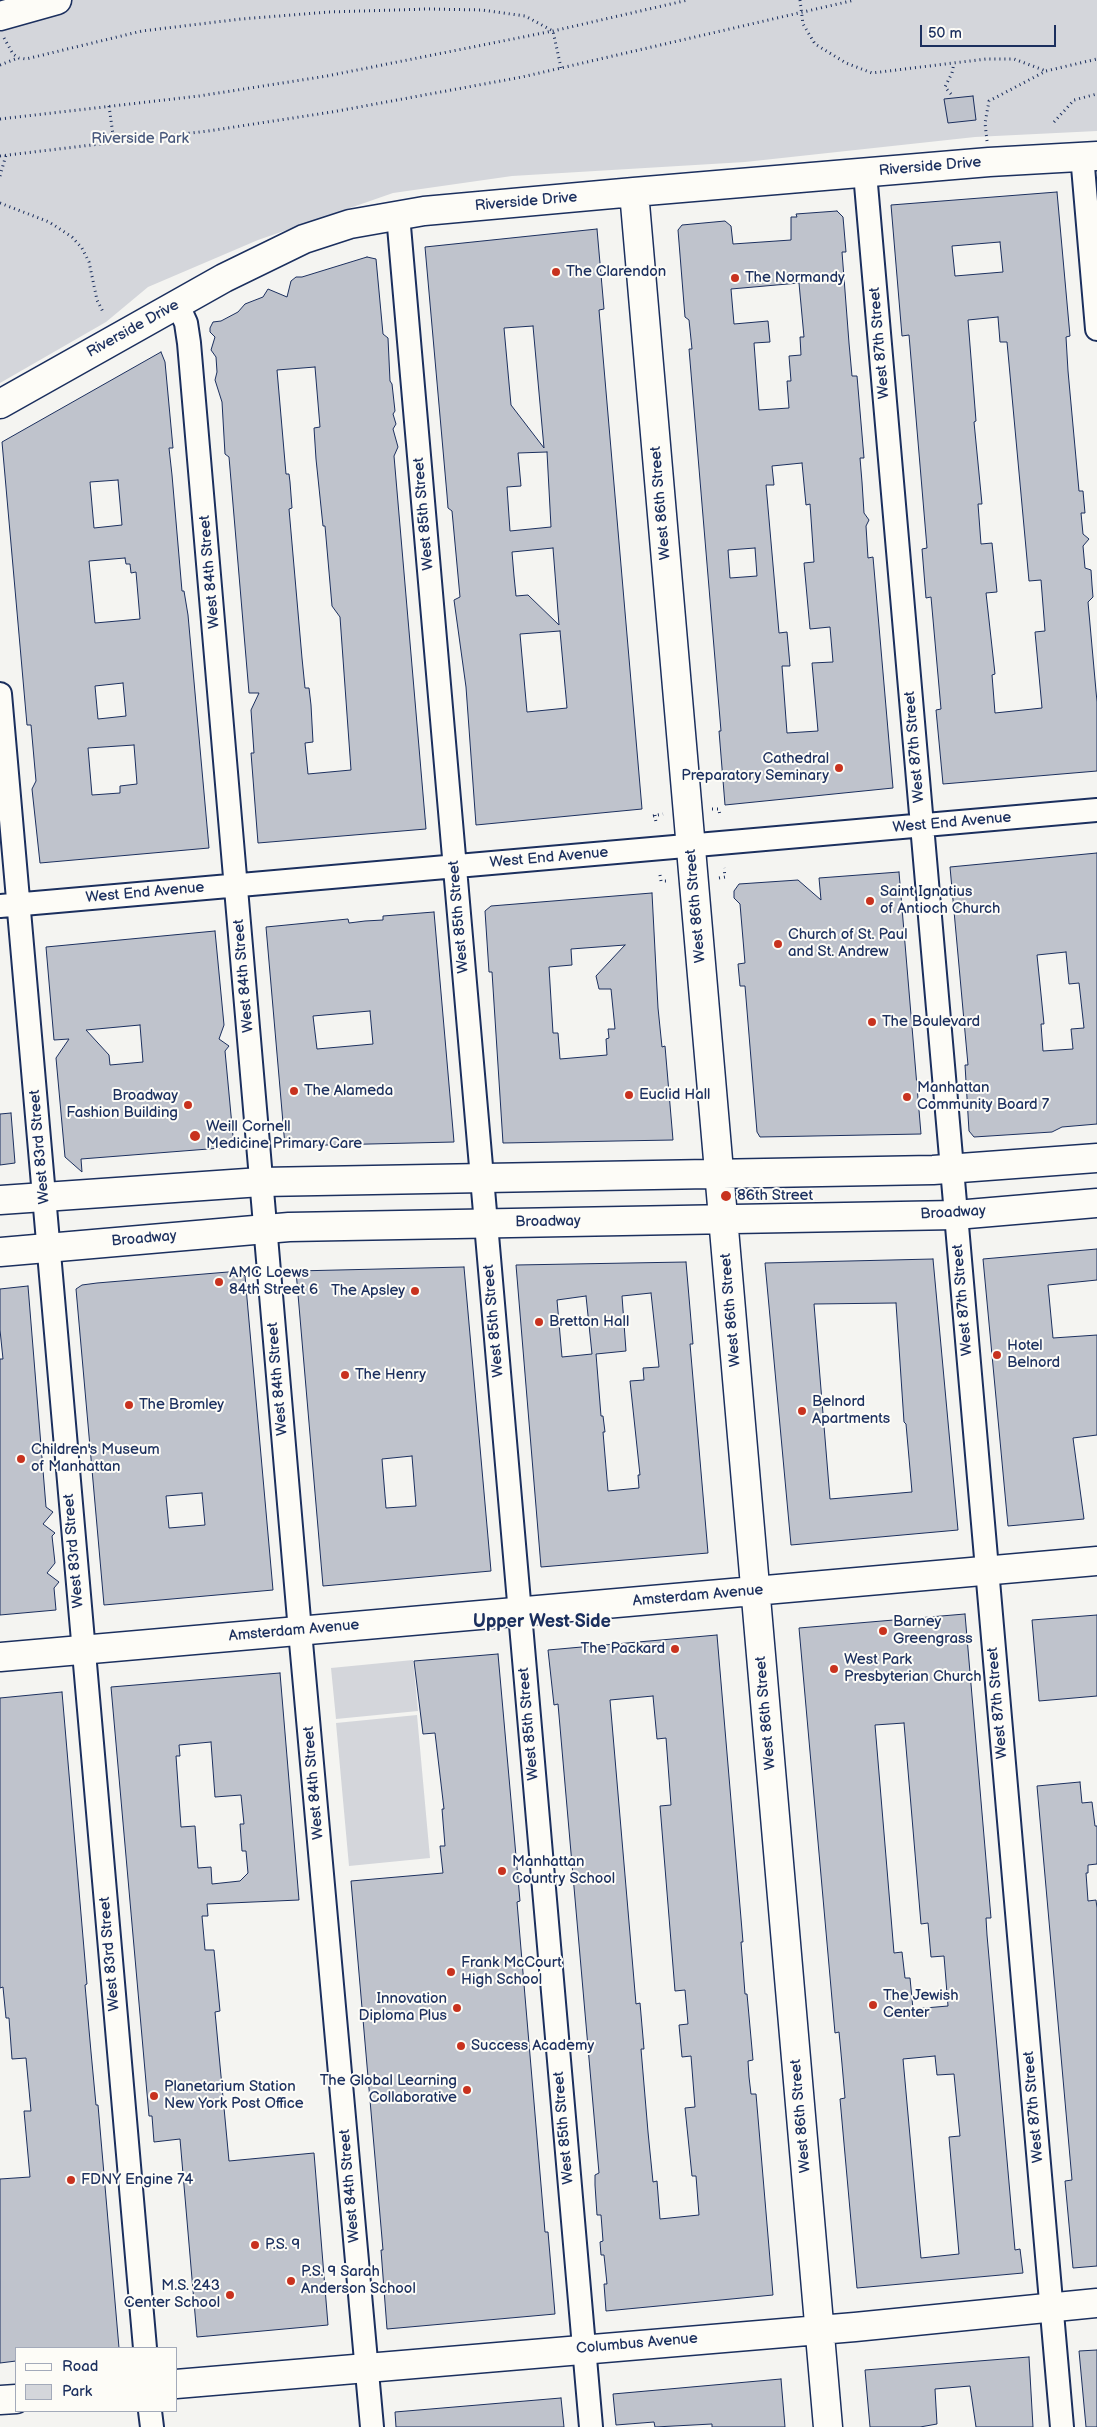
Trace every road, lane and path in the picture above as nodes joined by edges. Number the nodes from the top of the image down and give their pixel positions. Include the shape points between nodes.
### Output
1 (56, 0) edge
2 (688, 0) edge
3 (800, 0) edge
4 (855, 0) edge
5 (802, 12) junction
6 (0, 23) edge
7 (553, 31) junction
8 (19, 58) junction
9 (1097, 59) edge
10 (954, 62) junction
11 (0, 66) edge
12 (561, 68) junction
13 (1046, 71) junction
14 (951, 94) dead end
15 (1097, 94) edge
16 (109, 106) junction
17 (0, 119) edge
18 (1054, 122) dead end
19 (114, 142) junction
20 (6, 155) junction
21 (0, 156) edge
22 (1089, 156) edge
23 (989, 162) junction
24 (865, 172) junction
25 (0, 176) edge
26 (634, 192) junction
27 (0, 203) edge
28 (398, 215) junction
29 (178, 303) junction
30 (104, 314) dead end
31 (1097, 329) edge
32 (0, 404) edge
33 (0, 694) edge
34 (712, 809) dead end
35 (1097, 810) edge
36 (663, 814) dead end
37 (720, 817) dead end
38 (656, 823) dead end
39 (922, 826) junction
40 (691, 845) junction
41 (454, 866) junction
42 (724, 868) dead end
43 (660, 875) dead end
44 (719, 878) dead end
45 (668, 881) dead end
46 (237, 885) junction
47 (9, 905) edge
48 (1097, 1158) edge
49 (952, 1170) junction
50 (719, 1173) junction
51 (482, 1177) junction
52 (261, 1182) junction
53 (44, 1196) junction
54 (0, 1200) edge
55 (1097, 1203) edge
56 (956, 1215) junction
57 (723, 1219) junction
58 (485, 1222) junction
59 (265, 1228) junction
60 (48, 1248) junction
61 (0, 1252) edge
62 (1097, 1561) edge
63 (987, 1571) junction
64 (755, 1591) junction
65 (519, 1612) junction
66 (300, 1631) junction
67 (83, 1650) junction
68 (0, 1657) edge
69 (1097, 2303) edge
70 (1051, 2307) junction
71 (820, 2330) junction
72 (145, 2347) edge
73 (584, 2349) junction
74 (367, 2367) junction
75 (178, 2384) edge
76 (15, 2399) edge
77 (0, 2400) edge
78 (150, 2412) edge
79 (152, 2427) edge
80 (372, 2427) edge
81 (591, 2427) edge
82 (828, 2427) edge
83 (1062, 2427) edge

1 - 6 main road
2 - 7 path
3 - 5 path
4 - 5 path
5 - 10 path via 807,34 815,44 846,63 872,73
5 - 12 path
6 - 8 path via 10,49
7 - 8 path via 524,16 502,12 428,9 329,12 240,18 142,31 41,57
7 - 12 path
7 - 16 path via 327,76
8 - 11 path
9 - 13 path
10 - 13 path via 1014,59
10 - 14 path via 945,86
12 - 19 path via 332,112
13 - 23 path via 989,102 985,123
15 - 18 path via 1074,100
16 - 17 path
16 - 19 path
19 - 20 path
20 - 21 path
20 - 25 path
22 - 23 main road, Riverside Drive
22 - 31 street
23 - 24 main road, Riverside Drive
24 - 26 main road, Riverside Drive
24 - 39 street, West 87th Street
26 - 28 main road, Riverside Drive
26 - 40 main road, West 86th Street
27 - 30 path via 50,222 72,237 89,262 97,300
28 - 29 main road, Riverside Drive via 350,224 304,239
28 - 41 street, West 85th Street
29 - 32 main road, Riverside Drive
29 - 46 street, West 84th Street via 189,343
33 - 47 street, West 83rd Street
34 - 37 path via 719,808
35 - 39 street, West End Avenue
36 - 38 path via 654,815
39 - 40 street, West End Avenue
39 - 49 street, West 87th Street
40 - 41 street, West End Avenue
40 - 50 main road, West 86th Street
41 - 46 street, West End Avenue
41 - 51 street, West 85th Street
42 - 44 path via 725,877
43 - 45 path via 661,882
46 - 47 street, West End Avenue
46 - 52 street, West 84th Street
47 - 53 street, West 83rd Street
48 - 49 main road
49 - 50 main road
49 - 56 street, West 87th Street
50 - 51 main road
50 - 57 main road, West 86th Street
51 - 52 main road
51 - 58 street, West 85th Street
52 - 53 main road
52 - 59 street, West 84th Street
53 - 54 main road
53 - 60 street, West 83rd Street
55 - 56 main road, Broadway
56 - 57 main road, Broadway
56 - 63 street, West 87th Street
57 - 58 main road, Broadway
57 - 64 main road, West 86th Street
58 - 59 main road, Broadway
58 - 65 street, West 85th Street
59 - 60 main road, Broadway
59 - 66 street, West 84th Street
60 - 61 main road, Broadway
60 - 67 street, West 83rd Street
62 - 63 main road, Amsterdam Avenue
63 - 64 main road, Amsterdam Avenue
63 - 70 street, West 87th Street
64 - 65 main road, Amsterdam Avenue
64 - 71 main road, West 86th Street
65 - 66 main road, Amsterdam Avenue
65 - 73 street, West 85th Street
66 - 67 main road, Amsterdam Avenue
66 - 74 street, West 84th Street
67 - 68 main road, Amsterdam Avenue
67 - 72 street, West 83rd Street
69 - 70 main road, Columbus Avenue
70 - 71 main road, Columbus Avenue
70 - 83 street, West 87th Street
71 - 73 main road, Columbus Avenue
71 - 82 main road, West 86th Street
73 - 74 main road, Columbus Avenue
73 - 81 street, West 85th Street
74 - 75 main road, Columbus Avenue
74 - 80 street, West 84th Street
76 - 77 main road
78 - 79 street

